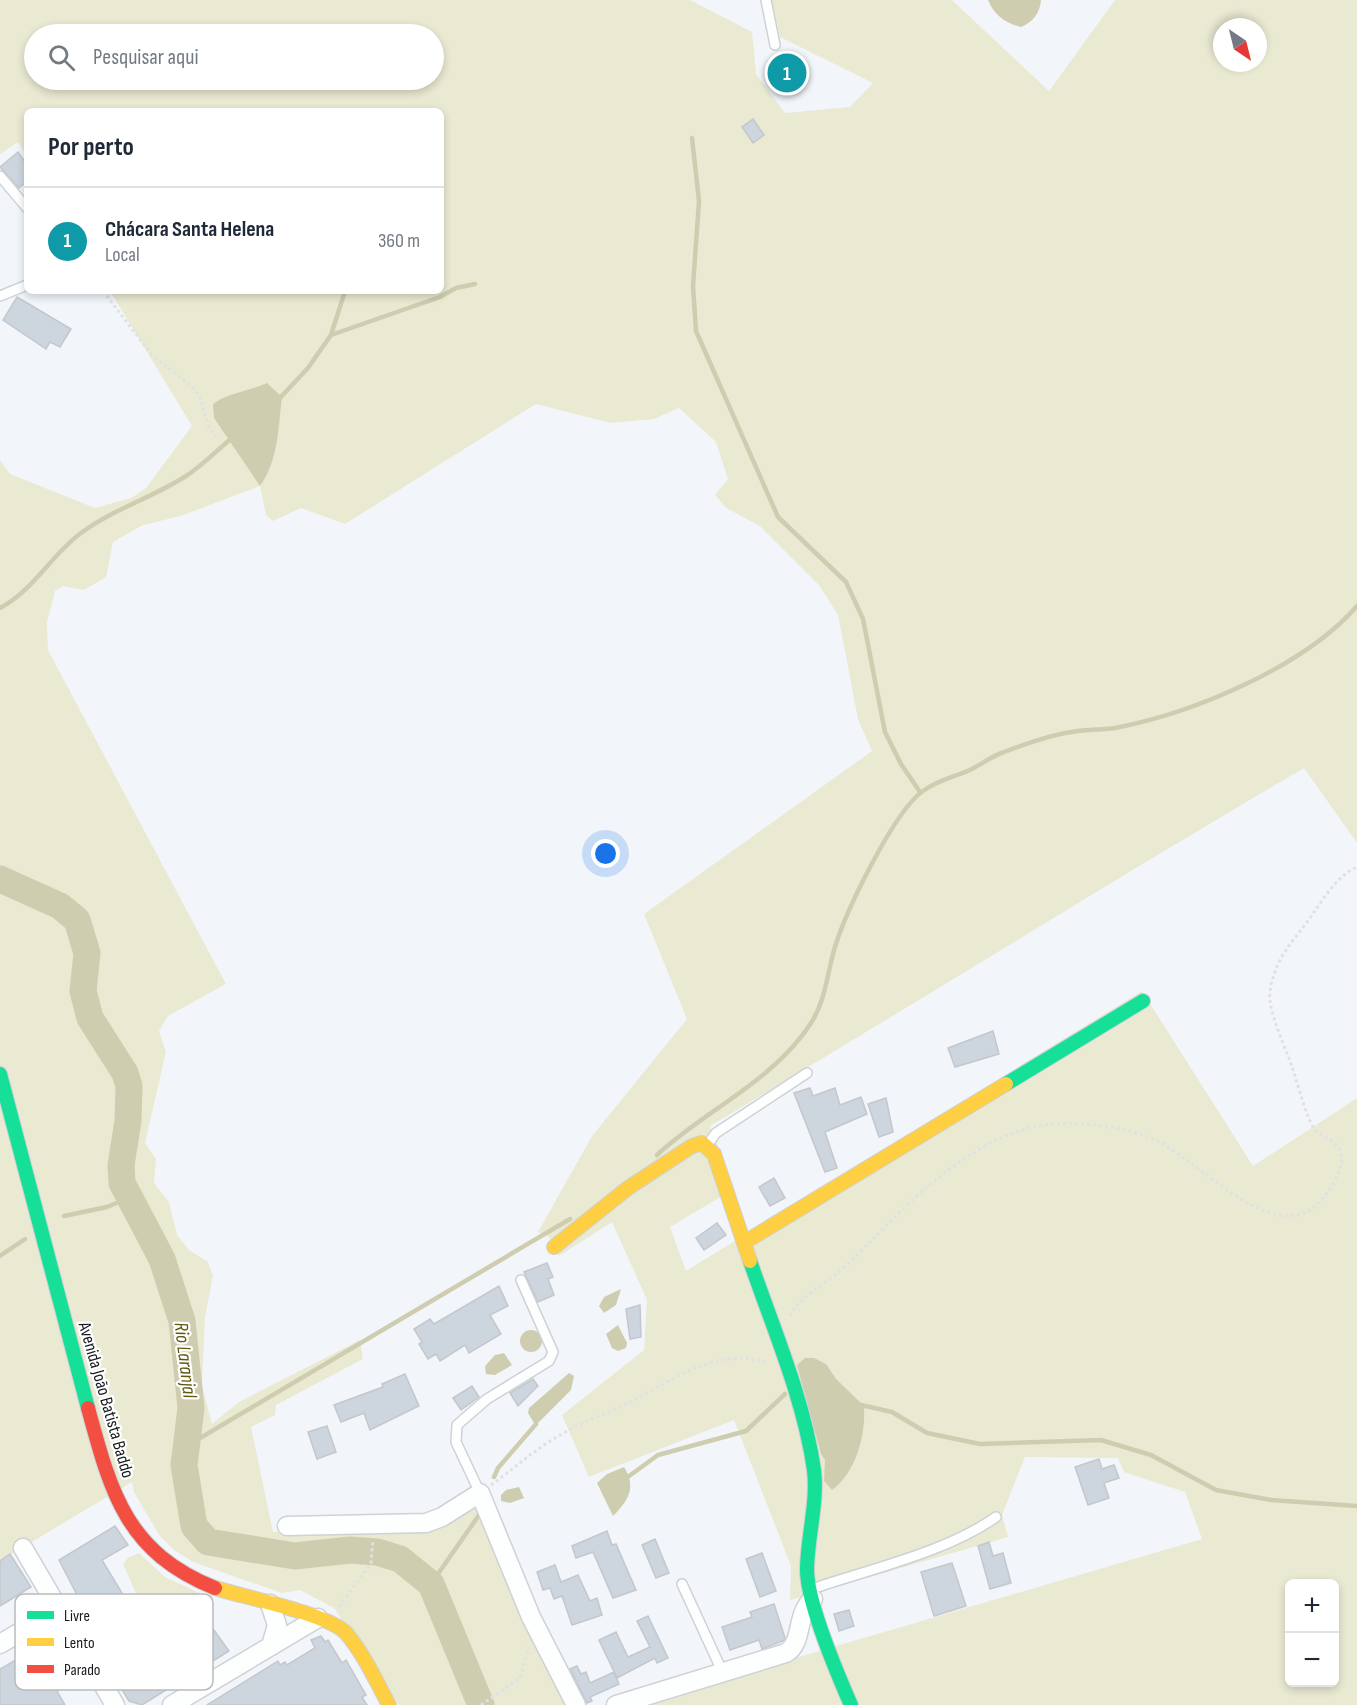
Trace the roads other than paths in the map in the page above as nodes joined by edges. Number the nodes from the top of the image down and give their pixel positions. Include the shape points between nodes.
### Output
1 (766, 0) edge
2 (775, 45) dead end
3 (0, 176) edge
4 (24, 204) edge
5 (24, 286) edge
6 (0, 296) edge
7 (1143, 1001) dead end
8 (807, 1073) dead end
9 (0, 1074) edge
10 (708, 1147) junction
11 (745, 1242) junction
12 (554, 1247) dead end
13 (521, 1280) dead end
14 (480, 1493) junction
15 (996, 1517) dead end
16 (287, 1526) dead end
17 (23, 1548) dead end
18 (682, 1584) dead end
19 (50, 1594) edge
20 (811, 1594) junction
21 (270, 1604) junction
22 (324, 1621) junction
23 (15, 1635) edge
24 (0, 1644) edge
25 (271, 1646) junction
26 (722, 1671) junction
27 (213, 1681) edge
28 (106, 1690) edge
29 (197, 1690) edge
30 (115, 1705) edge
31 (172, 1705) edge
32 (389, 1705) edge
33 (576, 1705) edge
34 (616, 1705) edge
35 (851, 1705) edge

1 - 2 lane
3 - 4 lane
5 - 6 lane
7 - 11 street
8 - 10 lane via 716,1133
9 - 21 street, Avenida João Batista Baddo via 104,1468 116,1499 145,1544 169,1567 200,1582
10 - 11 street via 714,1154
10 - 12 street via 702,1143 692,1146 628,1188
11 - 20 street via 800,1409 814,1472 807,1572
13 - 14 lane via 553,1352 549,1360 487,1399 457,1425 456,1442
14 - 16 street via 426,1523
14 - 33 street via 531,1617
15 - 20 lane via 959,1539
17 - 19 street
18 - 26 lane
20 - 26 street via 791,1651
20 - 35 street
21 - 22 street, Avenida João Batista Baddo
21 - 25 street via 277,1625
22 - 25 street
22 - 32 street via 344,1631
23 - 24 street
25 - 27 street
26 - 34 street
28 - 30 street
29 - 31 street

